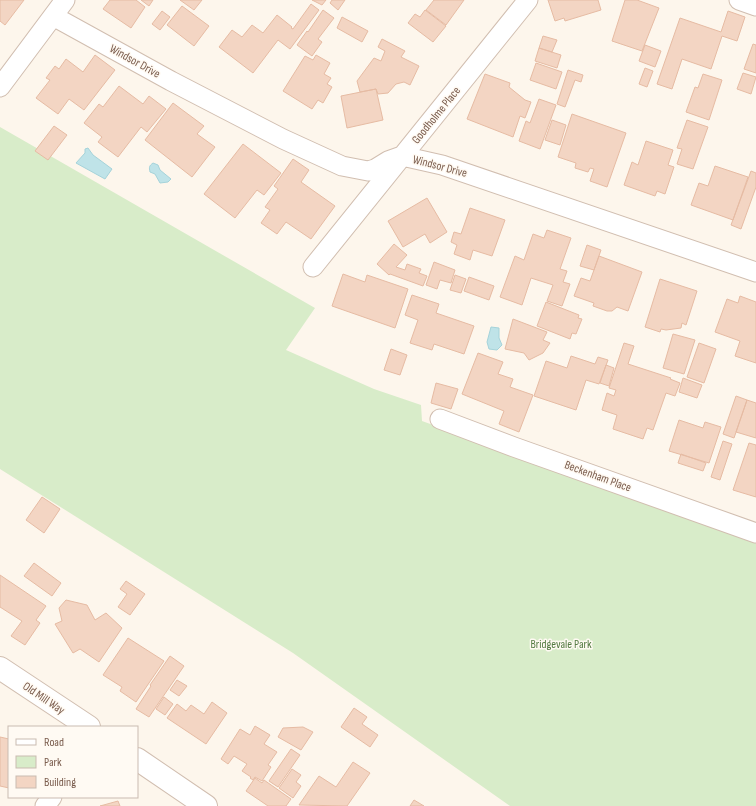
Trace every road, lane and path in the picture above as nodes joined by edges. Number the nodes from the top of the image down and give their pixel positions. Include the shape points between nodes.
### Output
1 (65, 0) edge
2 (528, 0) edge
3 (739, 0) edge
4 (756, 6) edge
5 (53, 16) junction
6 (0, 87) edge
7 (402, 156) junction
8 (313, 267) dead end
9 (756, 272) edge
10 (440, 419) dead end
11 (756, 533) edge
12 (0, 668) edge
13 (87, 726) edge
14 (138, 761) edge
15 (51, 798) edge
16 (45, 806) edge
17 (206, 806) edge

1 - 5 street
2 - 7 street, Goodholme Place
3 - 4 street
5 - 6 street
5 - 7 street, Windsor Drive via 171,81 283,139 342,166 368,171
7 - 8 street, Goodholme Place
7 - 9 street, Windsor Drive via 442,164
10 - 11 street, Beckenham Place
12 - 13 street, Old Mill Way
14 - 17 street
15 - 16 street

